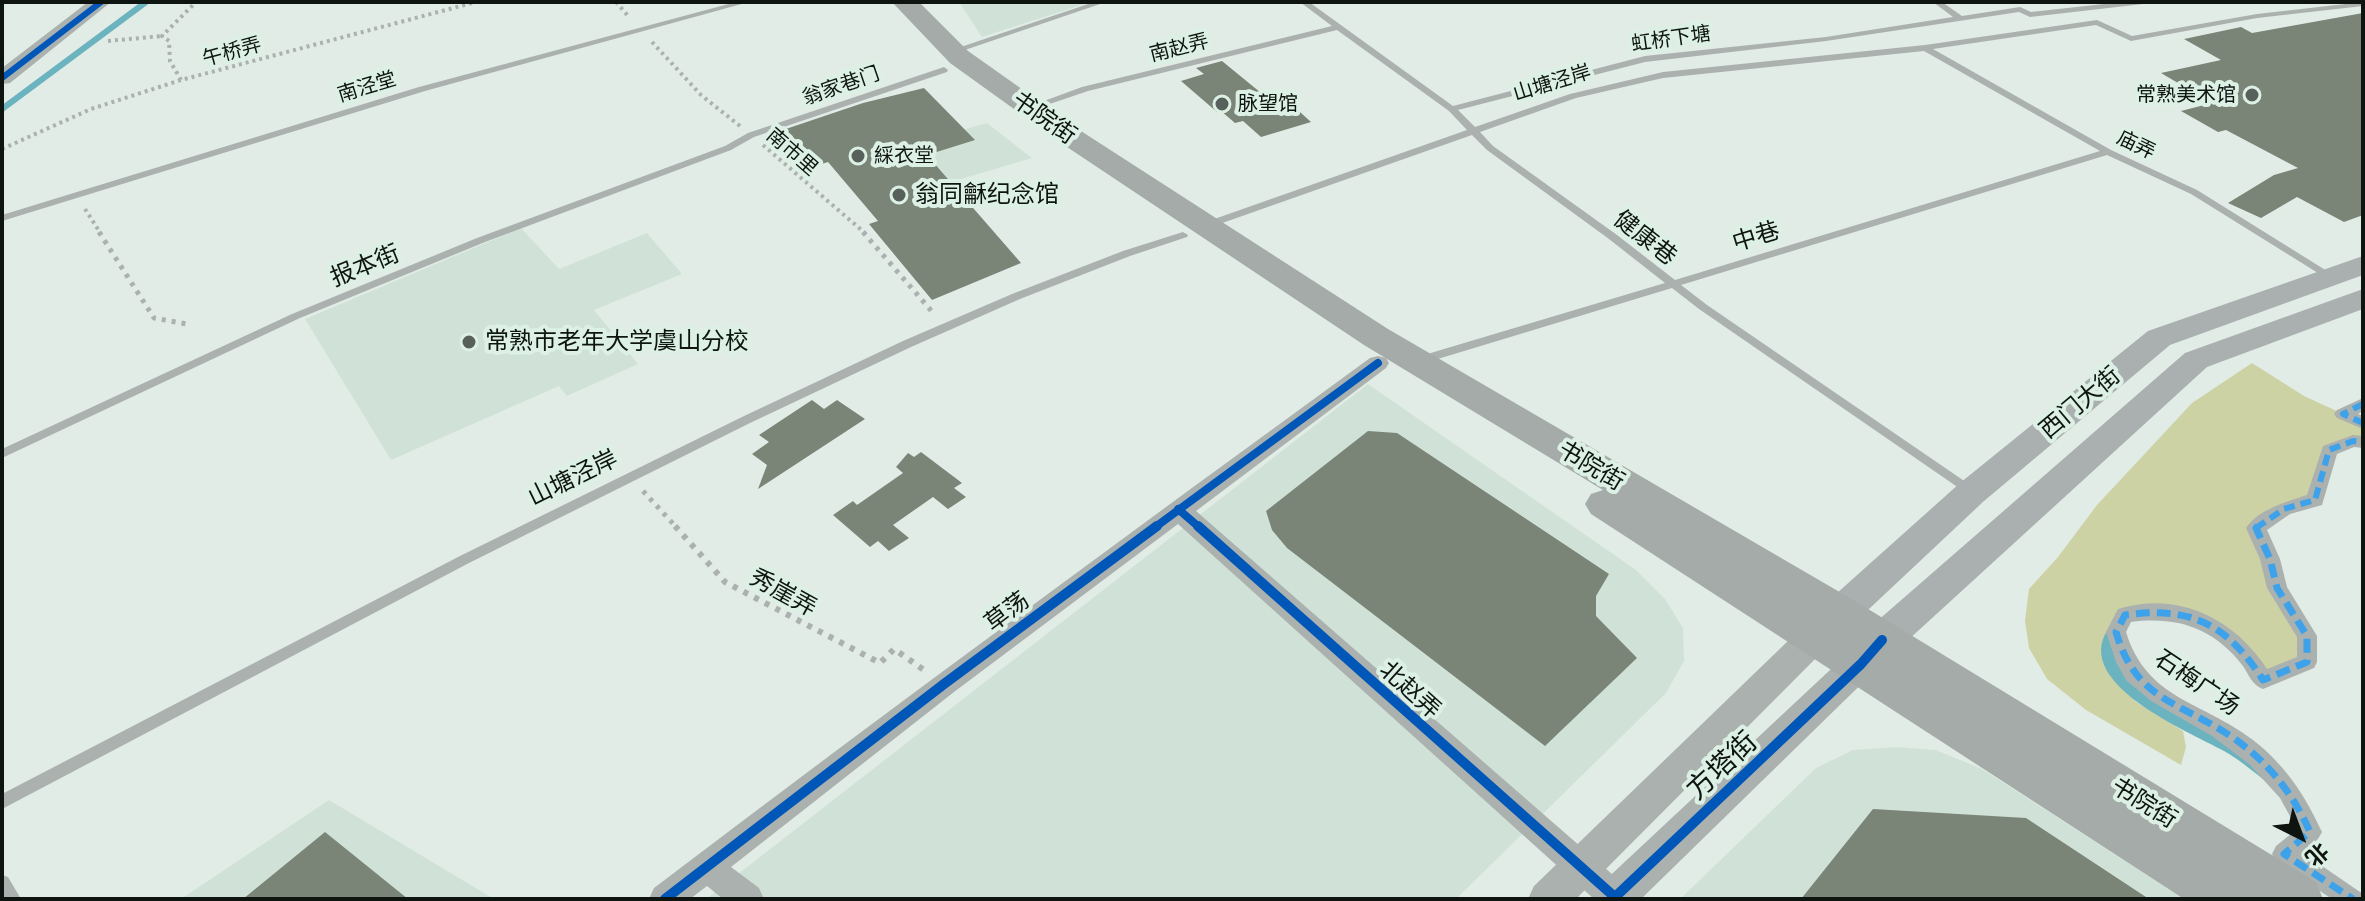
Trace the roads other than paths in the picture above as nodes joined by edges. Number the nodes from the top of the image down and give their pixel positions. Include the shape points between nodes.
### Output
1 (101, 2) edge
2 (745, 2) edge
3 (877, 2) edge
4 (905, 2) edge
5 (1102, 2) edge
6 (1304, 2) edge
7 (1937, 2) edge
8 (2143, 2) edge
9 (2363, 4) edge
10 (2082, 10) junction
11 (1961, 19) junction
12 (2097, 22) junction
13 (1339, 27) junction
14 (1925, 48) junction
15 (948, 61) junction
16 (2, 78) edge
17 (1029, 108) junction
18 (1452, 109) junction
19 (1474, 129) junction
20 (751, 135) joint
21 (2108, 152) junction
22 (2, 218) edge
23 (1195, 230) junction
24 (2363, 265) edge
25 (2330, 276) junction
26 (1672, 284) junction
27 (2363, 298) edge
28 (1396, 362) junction
29 (2363, 404) edge
30 (2363, 423) edge
31 (2363, 442) edge
32 (2, 454) edge
33 (1972, 492) junction
34 (1178, 509) junction
35 (1828, 624) junction
36 (1872, 652) junction
37 (2, 802) edge
38 (707, 867) junction
39 (1580, 869) junction
40 (2, 882) edge
41 (1615, 898) edge
42 (13, 899) edge
43 (665, 899) edge
44 (748, 899) edge
45 (1548, 899) edge
46 (2228, 899) edge
47 (2298, 899) edge
48 (2353, 899) edge

1 - 16 street
2 - 22 lane, 南泾堂 via 422,89
3 - 15 main road, 书院街
4 - 15 main road, 书院街
5 - 15 lane, 翁家巷门
6 - 13 lane, 健康巷
7 - 11 lane
8 - 10 lane, 虹桥下塘
9 - 12 lane via 2131,39
10 - 11 lane, 虹桥下塘 via 2030,15 2020,9
10 - 12 lane
11 - 18 lane, 虹桥下塘 via 1645,59
12 - 14 lane, 山塘泾岸
13 - 17 lane, 南赵弄 via 1085,89
13 - 18 lane, 健康巷
14 - 19 lane, 山塘泾岸 via 1663,75 1573,96
14 - 21 lane, 庙弄
15 - 17 main road, 书院街
15 - 20 lane, 翁家巷门
15 - 23 main road, 书院街 via 1051,149
17 - 23 main road, 书院街
18 - 19 lane, 健康巷
19 - 23 lane, 山塘泾岸
19 - 26 lane, 健康巷 via 1490,148
20 - 32 lane, 报本街 via 296,316
21 - 25 lane, 庙弄 via 2194,192
21 - 26 lane, 中巷
23 - 28 main road, 书院街
23 - 37 lane, 山塘泾岸 via 1109,258 945,328 545,516
24 - 25 main road, 西门大街
25 - 33 main road, 西门大街 via 2159,338
26 - 28 lane, 中巷
26 - 33 lane, 健康巷
27 - 36 main road, 西门大街 via 2196,360
28 - 34 street, 草荡
28 - 35 main road, 书院街
29 - 30 street via 2343,414
31 - 48 street, 石梅广场 via 2329,450 2315,500 2284,509 2256,528 2277,588 2307,636 2307,662 2263,680 2230,636 2177,612 2125,615 2116,632 2127,665 2145,683 2231,736 2281,780 2310,832 2284,854
33 - 35 main road, 西门大街
34 - 38 street, 草荡
34 - 39 street, 北赵弄
35 - 36 main road, 书院街
35 - 39 street, 方塔街
36 - 41 street, 方塔街
36 - 46 main road, 书院街
36 - 47 main road, 书院街
38 - 43 street, 草荡
38 - 44 street
39 - 41 street, 北赵弄
39 - 45 street, 方塔街
40 - 42 lane

